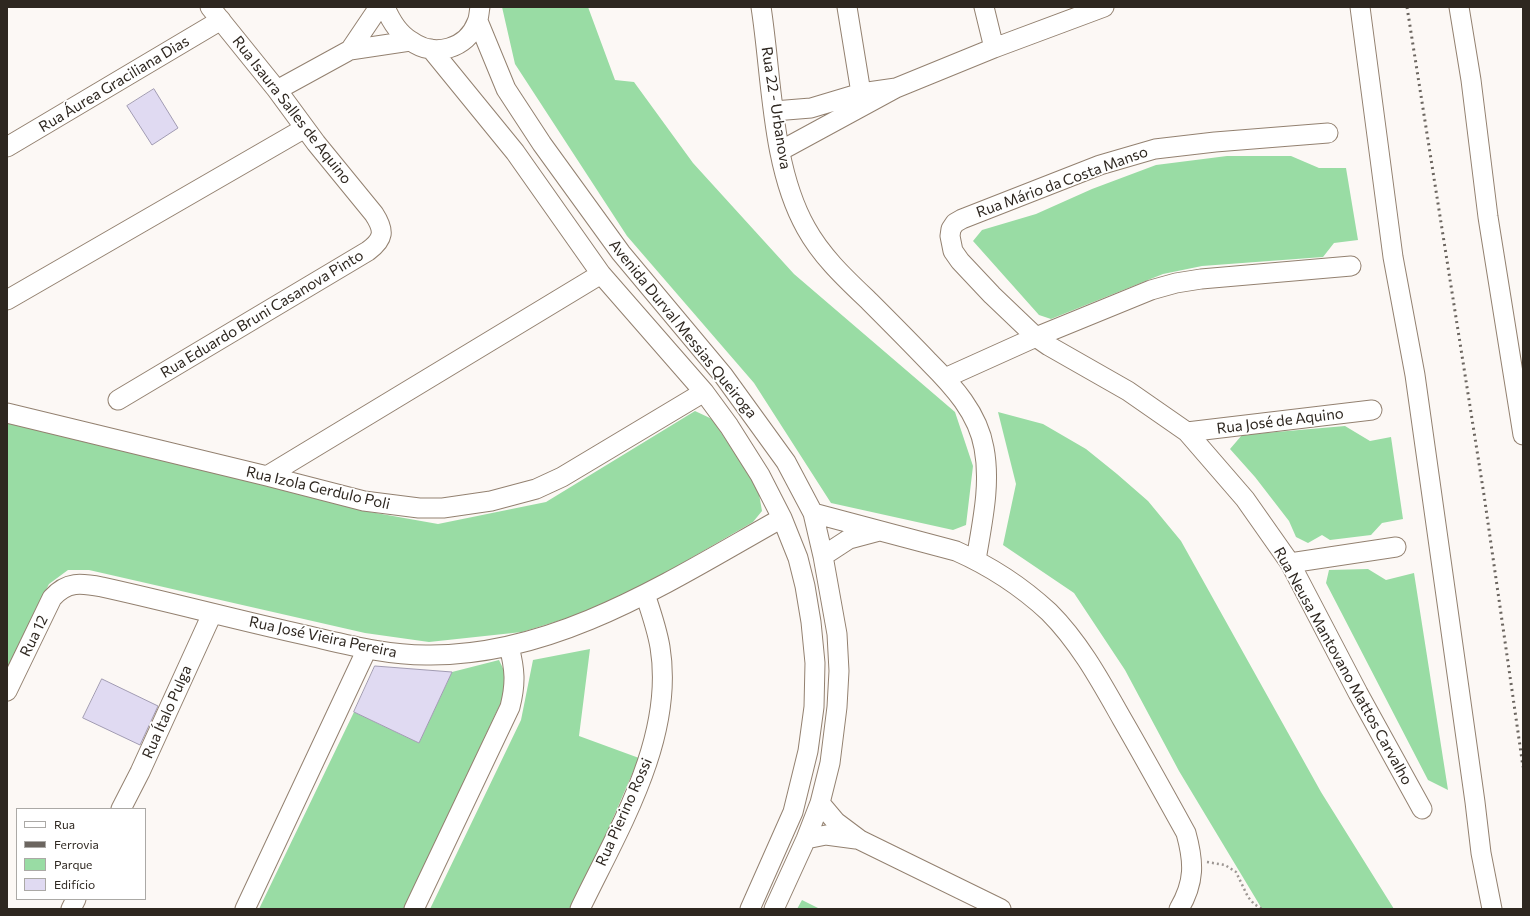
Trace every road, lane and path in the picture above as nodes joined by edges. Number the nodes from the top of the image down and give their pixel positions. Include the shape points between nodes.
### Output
1 (378, 7) edge
2 (385, 7) edge
3 (761, 7) edge
4 (847, 7) edge
5 (984, 7) edge
6 (1104, 7) edge
7 (1360, 7) edge
8 (1459, 7) edge
9 (215, 13) edge
10 (479, 14) edge
11 (410, 41) junction
12 (994, 48) junction
13 (431, 49) junction
14 (350, 50) junction
15 (277, 90) junction
16 (863, 99) junction
17 (774, 111) junction
18 (305, 128) junction
19 (1328, 133) dead end
20 (7, 147) edge
21 (780, 151) junction
22 (374, 214) joint
23 (950, 236) joint
24 (1351, 266) dead end
25 (601, 274) junction
26 (7, 300) edge
27 (1036, 337) junction
28 (945, 378) junction
29 (704, 392) junction
30 (118, 400) dead end
31 (1372, 410) dead end
32 (7, 413) edge
33 (1187, 432) junction
34 (1523, 435) edge
35 (267, 476) junction
36 (813, 513) junction
37 (782, 518) junction
38 (881, 531) junction
39 (1396, 547) dead end
40 (823, 556) junction
41 (976, 560) junction
42 (1290, 563) junction
43 (66, 587) joint
44 (645, 594) junction
45 (212, 614) junction
46 (509, 646) junction
47 (367, 649) junction
48 (7, 691) edge
49 (820, 803) junction
50 (122, 808) edge
51 (1422, 810) dead end
52 (806, 839) junction
53 (860, 840) junction
54 (1192, 862) junction
55 (76, 900) edge
56 (71, 909) edge
57 (245, 909) edge
58 (414, 909) edge
59 (580, 909) edge
60 (750, 909) edge
61 (774, 909) edge
62 (1001, 909) edge
63 (1179, 909) edge
64 (1262, 909) edge
65 (1492, 909) edge

1 - 14 street
2 - 11 street via 400,32
3 - 17 street, Rua 22 - Urbanova
4 - 16 street
5 - 12 street
6 - 12 street
7 - 65 street via 1393,256 1415,375 1481,854
8 - 34 street via 1488,217
9 - 15 street, Rua Isaura Salles de Aquino
9 - 20 street, Rua Áurea Graciliana Dias
10 - 13 street via 472,32 465,41 455,47
10 - 36 street, Avenida Durval Messias Queiroga via 506,89 542,144 621,253 723,375 786,462
11 - 13 street via 420,47
11 - 14 street
12 - 16 street
13 - 25 street, Avenida Durval Messias Queiroga via 515,152
14 - 15 street
15 - 18 street, Rua Isaura Salles de Aquino
16 - 17 street
16 - 21 street
17 - 21 street, Rua 22 - Urbanova
18 - 22 street, Rua Isaura Salles de Aquino
18 - 26 street
19 - 23 street, Rua Mário da Costa Manso via 1180,145 1142,152 1100,165 962,219 955,223
21 - 28 street, Rua 22 - Urbanova via 792,198 806,229 822,253
22 - 30 street, Rua Eduardo Bruni Casanova Pinto via 382,231 380,240 368,251
23 - 27 street, Rua Neusa Mantovano Mattos Carvalho via 952,251 960,261
24 - 27 street via 1176,283 1151,290
25 - 29 street, Avenida Durval Messias Queiroga
25 - 35 street
27 - 28 street
27 - 33 street, Rua Neusa Mantovano Mattos Carvalho via 1128,391
28 - 41 street, Rua 22 - Urbanova via 968,409 981,434 984,447 987,482
29 - 35 street, Rua Izola Gerdulo Poli via 562,477 536,489 491,501 443,508 400,506 364,501
29 - 37 street, Avenida Durval Messias Queiroga via 760,475
31 - 33 street, Rua José de Aquino
32 - 35 street, Rua Izola Gerdulo Poli
33 - 42 street, Rua Neusa Mantovano Mattos Carvalho via 1245,499
36 - 38 street
36 - 40 street, Avenida Durval Messias Queiroga
37 - 44 street, Rua José Vieira Pereira
37 - 60 street, Avenida Durval Messias Queiroga via 798,558 805,586 815,663 814,708 808,751 793,812
38 - 40 street via 849,539
38 - 41 street via 956,551
39 - 42 street
40 - 49 street, Avenida Durval Messias Queiroga via 837,634 839,671 830,763
41 - 54 street via 1031,597 1074,641 1096,673 1186,833
42 - 51 street, Rua Neusa Mantovano Mattos Carvalho
43 - 45 street, Rua José Vieira Pereira via 85,584
43 - 48 street, Rua 12 via 52,598
44 - 46 street, Rua José Vieira Pereira via 583,624
44 - 59 street, Rua Pierino Rossi via 661,655 662,693 657,728 648,763 634,797
45 - 47 street, Rua José Vieira Pereira
45 - 50 street, Rua Ítalo Pulga
46 - 47 street, Rua José Vieira Pereira via 432,655
46 - 58 street via 514,663 515,689 510,707
47 - 57 street
49 - 52 street, Avenida Durval Messias Queiroga
49 - 53 street via 836,822
52 - 53 street via 826,835
52 - 61 street, Avenida Durval Messias Queiroga
53 - 62 street
54 - 63 street via 1189,889
54 - 64 path via 1225,865 1236,872 1248,897
55 - 56 street

